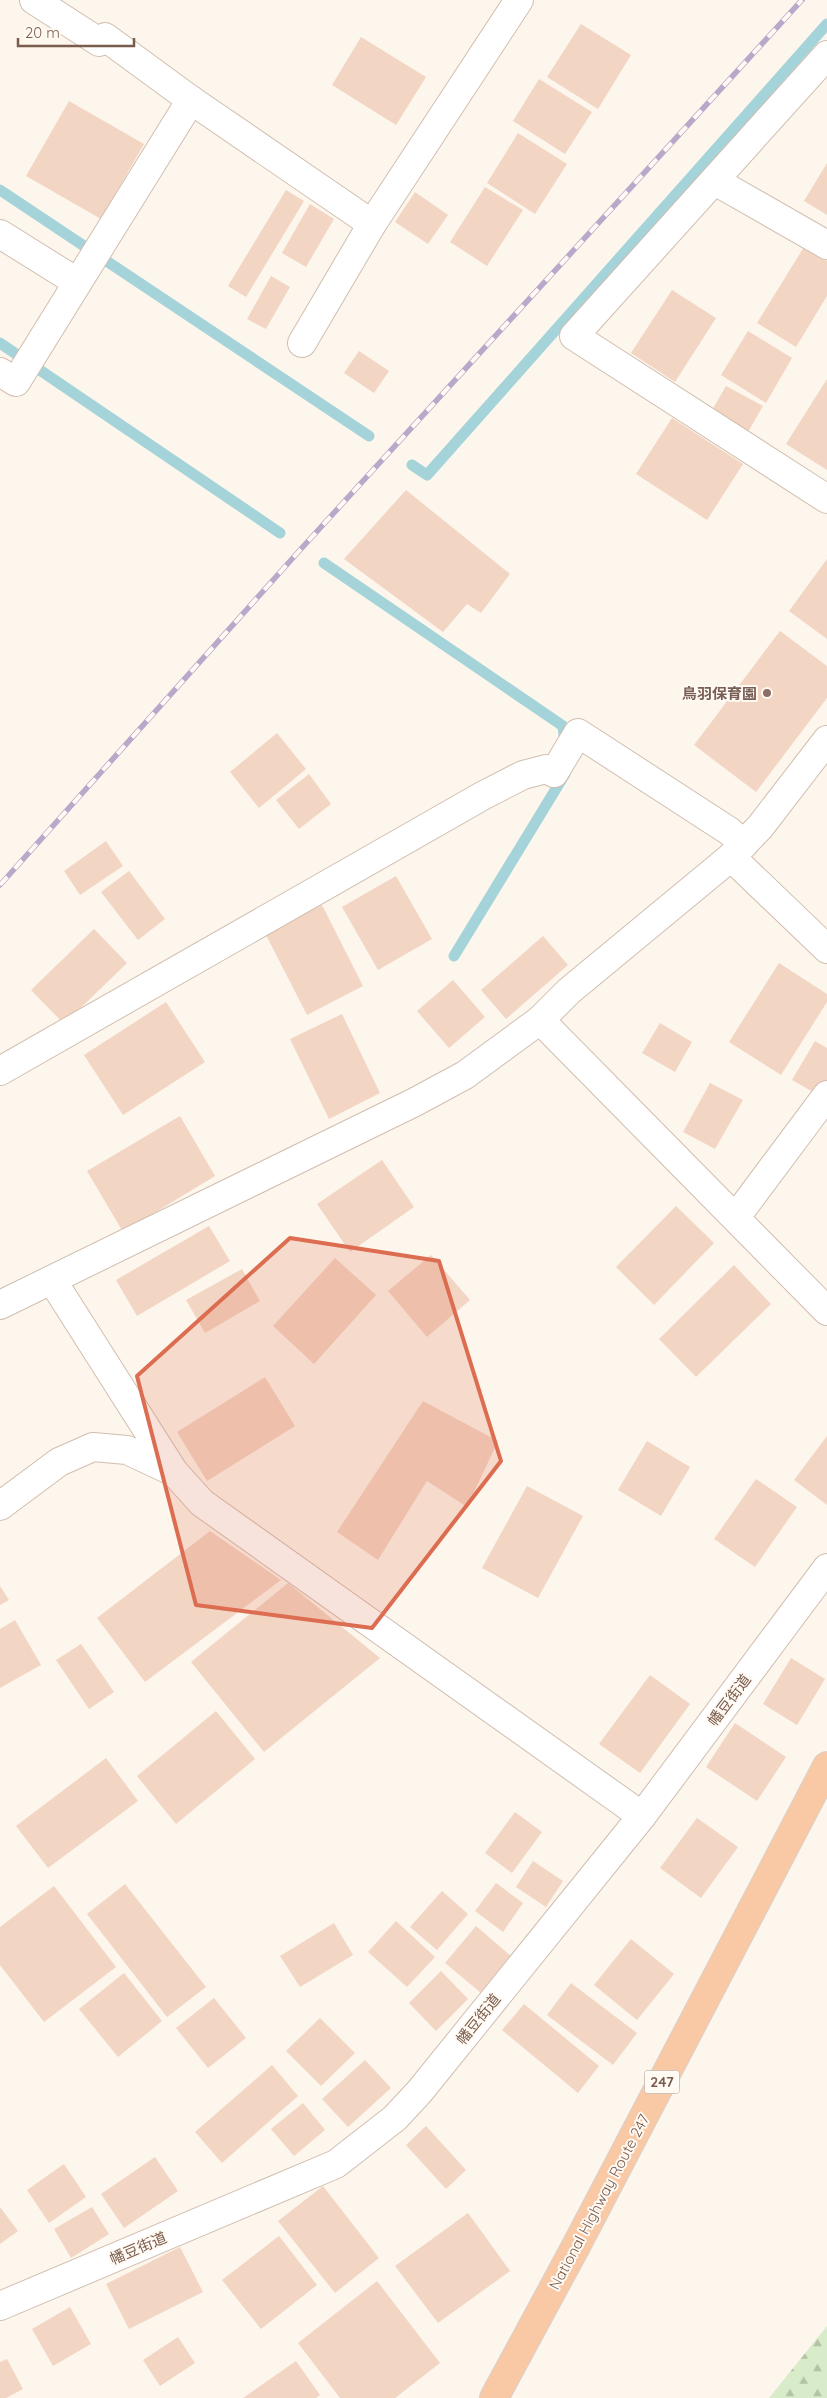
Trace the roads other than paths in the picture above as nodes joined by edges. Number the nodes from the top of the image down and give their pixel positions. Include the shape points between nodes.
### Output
1 (34, 0) edge
2 (519, 0) edge
3 (827, 55) edge
4 (191, 100) junction
5 (715, 181) junction
6 (372, 224) junction
7 (0, 234) edge
8 (827, 245) edge
9 (81, 275) junction
10 (302, 342) dead end
11 (11, 372) edge
12 (827, 499) edge
13 (827, 740) edge
14 (737, 850) junction
15 (827, 949) edge
16 (540, 1020) junction
17 (0, 1071) edge
18 (827, 1095) edge
19 (736, 1217) junction
20 (52, 1280) junction
21 (0, 1305) edge
22 (827, 1311) edge
23 (174, 1472) junction
24 (1, 1504) edge
25 (827, 1568) edge
26 (827, 1766) edge
27 (642, 1816) junction
28 (0, 2306) edge
29 (494, 2398) edge

1 - 4 street via 99,42 105,37
2 - 6 street
3 - 5 street
4 - 6 street
4 - 9 street
5 - 8 street
5 - 12 street via 574,336
6 - 10 street
7 - 9 street
9 - 11 street via 42,338
13 - 14 street via 760,827
14 - 15 street
14 - 16 street via 569,991
14 - 17 street via 730,831 578,733 554,774 546,769 523,775 484,795
16 - 19 street
16 - 20 street via 465,1075
18 - 19 street
19 - 22 street
20 - 21 street
20 - 23 street
23 - 24 street via 126,1450 93,1447 59,1462
23 - 27 street via 202,1503
25 - 27 street, 幡豆街道
26 - 29 highway, National Highway Route 247 / 247
27 - 28 street, 幡豆街道 via 420,2091 396,2118 336,2164

